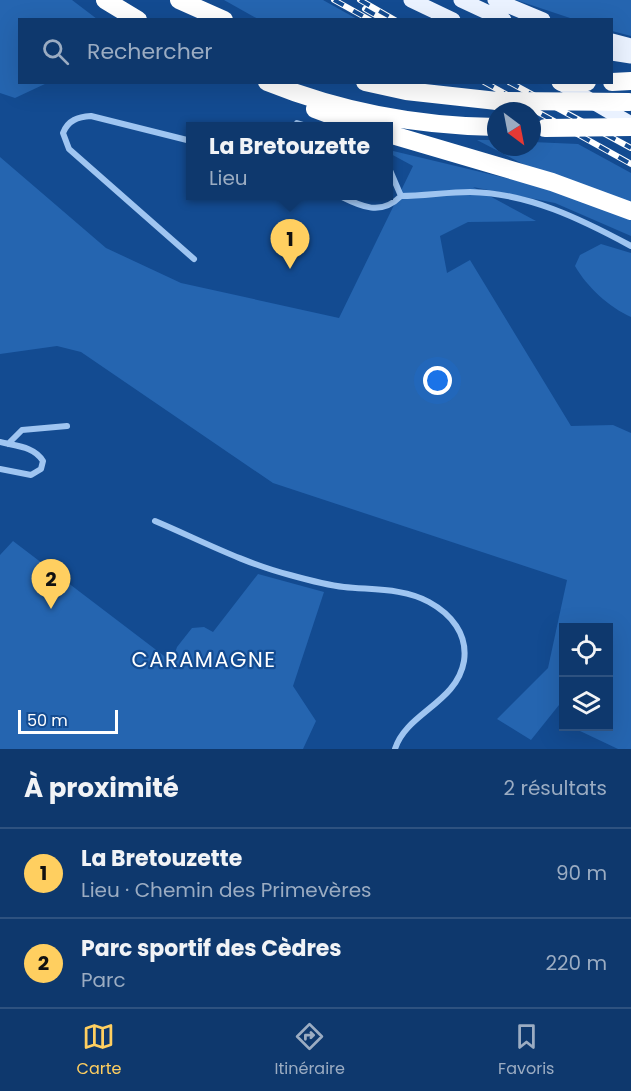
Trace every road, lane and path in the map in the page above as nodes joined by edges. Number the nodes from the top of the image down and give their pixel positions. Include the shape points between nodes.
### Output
1 (105, 0) edge
2 (178, 0) edge
3 (411, 0) edge
4 (426, 0) edge
5 (461, 0) edge
6 (495, 0) edge
7 (449, 17) edge
8 (135, 18) edge
9 (207, 18) edge
10 (220, 18) edge
11 (500, 18) edge
12 (538, 18) edge
13 (613, 40) edge
14 (631, 46) edge
15 (613, 53) edge
16 (631, 56) edge
17 (631, 81) edge
18 (613, 82) edge
19 (257, 84) edge
20 (273, 84) edge
21 (374, 84) edge
22 (563, 84) edge
23 (630, 102) edge
24 (352, 122) edge
25 (631, 125) edge
26 (487, 126) edge
27 (541, 128) edge
28 (393, 135) edge
29 (186, 140) edge
30 (393, 177) edge
31 (401, 196) junction
32 (350, 200) edge
33 (631, 211) edge
34 (631, 246) edge
35 (194, 259) dead end
36 (67, 426) dead end
37 (0, 442) edge
38 (8, 444) junction
39 (0, 470) edge
40 (155, 521) dead end
41 (395, 749) edge

1 - 8 highway
2 - 9 highway
2 - 10 highway
3 - 7 main road
4 - 7 main road
5 - 11 main road
6 - 12 main road
13 - 14 main road
15 - 16 main road
17 - 18 highway
19 - 24 highway
20 - 26 highway via 315,99 421,122
21 - 23 highway, bridge via 497,101
22 - 25 main road
25 - 27 highway, bridge
28 - 33 highway via 552,182
29 - 35 street via 91,116 71,122 63,133 69,149
30 - 31 street
31 - 32 street via 393,204 375,208
31 - 34 street via 469,192 521,199 568,214
36 - 38 street via 22,430
37 - 38 street
38 - 39 street via 39,453 41,469 32,475
40 - 41 street via 290,575 341,586 406,593 445,613 461,633 464,660 460,672 440,701 403,732

